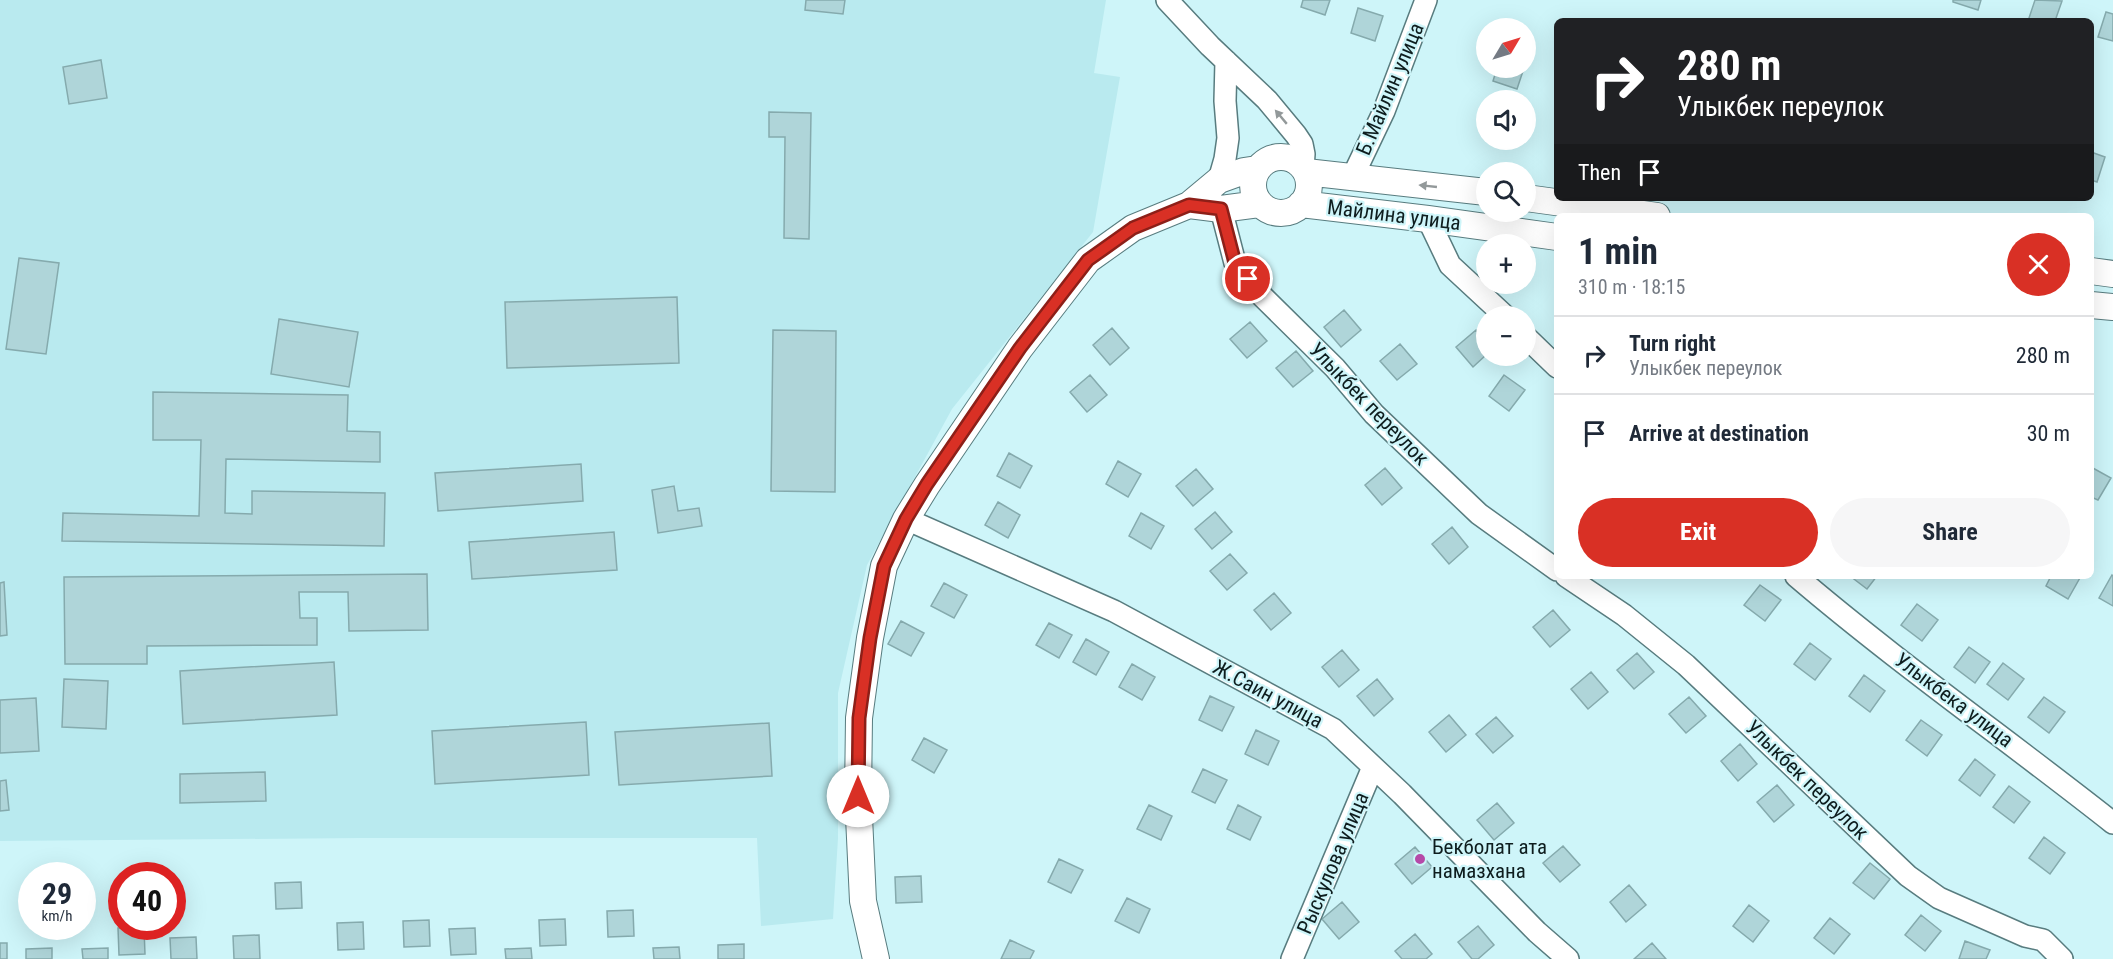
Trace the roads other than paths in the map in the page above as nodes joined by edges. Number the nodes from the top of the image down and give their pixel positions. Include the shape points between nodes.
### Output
1 (1167, 0) edge
2 (1426, 0) edge
3 (1226, 61) junction
4 (1257, 169) junction
5 (1305, 170) junction
6 (1352, 178) junction
7 (1219, 180) junction
8 (1476, 191) edge
9 (1536, 199) edge
10 (1260, 204) junction
11 (1301, 204) junction
12 (1189, 205) junction
13 (1221, 209) junction
14 (1635, 213) edge
15 (1428, 219) junction
16 (1554, 237) edge
17 (2094, 271) edge
18 (2113, 274) edge
19 (2094, 305) edge
20 (1493, 306) edge
21 (2113, 308) edge
22 (1536, 346) edge
23 (1554, 364) edge
24 (906, 519) junction
25 (1554, 568) edge
26 (1570, 579) edge
27 (1800, 579) edge
28 (1373, 767) junction
29 (2113, 823) edge
30 (876, 959) edge
31 (1292, 959) edge
32 (1568, 959) edge
33 (2062, 959) edge

1 - 3 street, Майлина улица
2 - 6 street, Б.Майлин улица via 1384,111
5 -> 3 street, Майлина улица via 1302,144 1296,135
3 - 7 street via 1228,138
4 - 5 street, Майлина улица via 1265,161 1287,157
4 - 7 street
4 - 10 street via 1252,180
5 - 6 street, Майлина улица
5 - 11 street, Майлина улица via 1309,182
8 -> 6 street, Майлина улица
7 - 12 street
9 - 14 street
10 - 11 street, Майлина улица via 1280,213
10 - 13 street
11 - 15 street, Майлина улица
12 - 13 street
12 - 24 street via 1133,228 1088,260 1020,348
13 - 25 street, Улыкбек переулок via 1235,263 1261,295 1335,368 1374,414 1479,514
15 - 16 street, Майлина улица
15 - 20 street via 1450,265
17 - 18 street
19 - 21 street
22 - 23 street
24 - 28 street, Ж.Саин улица via 1114,611 1333,729
24 - 30 street via 884,566 859,718 863,902
26 - 33 street, Улыкбек переулок via 1624,615 1686,665 1908,876 1939,898 2025,936 2043,940
27 - 29 street, Улыкбека улица
28 - 31 street, Рыскулова улица
28 - 32 street, Ж.Саин улица

